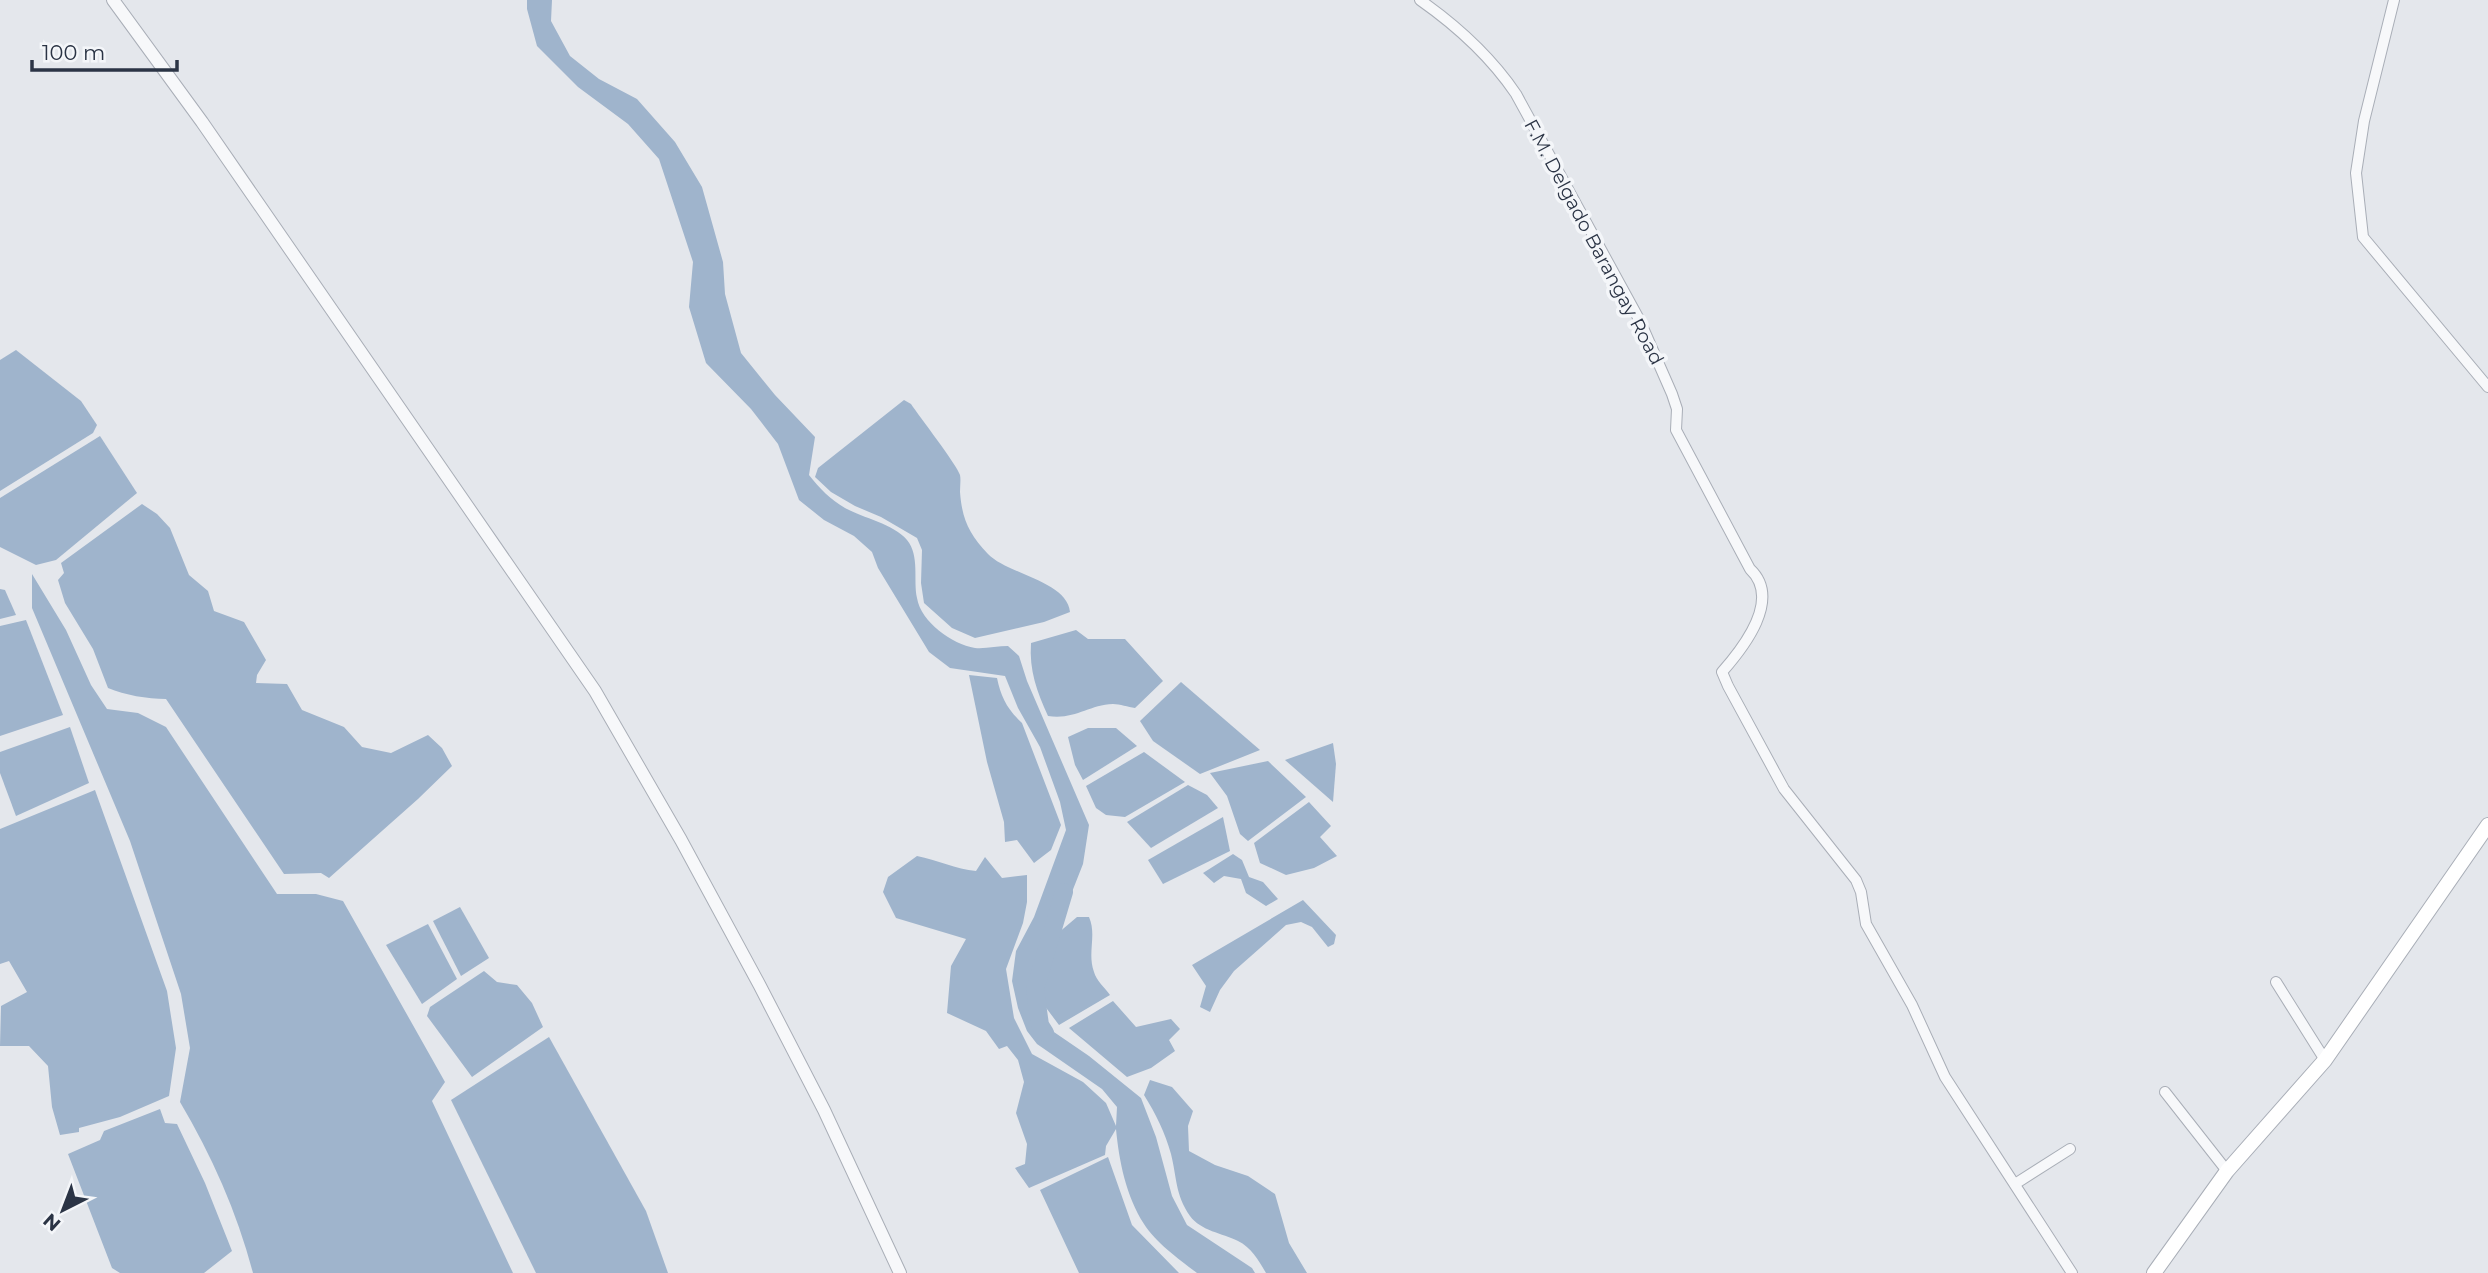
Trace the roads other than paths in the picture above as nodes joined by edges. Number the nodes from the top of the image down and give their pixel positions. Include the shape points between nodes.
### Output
1 (113, 0) edge
2 (1420, 0) edge
3 (2394, 0) edge
4 (2488, 387) edge
5 (2488, 825) edge
6 (2276, 982) dead end
7 (2325, 1060) junction
8 (2165, 1092) dead end
9 (2070, 1149) dead end
10 (2227, 1171) junction
11 (2015, 1184) junction
12 (900, 1273) edge
13 (2072, 1273) edge
14 (2154, 1273) edge

1 - 12 street via 595,691 760,986
2 - 11 street, F.M. Delgado Barangay Road via 1459,30 1503,74 1640,321 1677,409 1676,430 1762,589 1751,636 1722,672 1728,686 1784,789 1856,880 1866,924 1912,1005 1945,1077
3 - 4 street via 2356,173 2363,237
5 - 7 main road
6 - 7 street
7 - 10 main road
8 - 10 street
9 - 11 street
10 - 14 main road
11 - 13 street, F.M. Delgado Barangay Road

